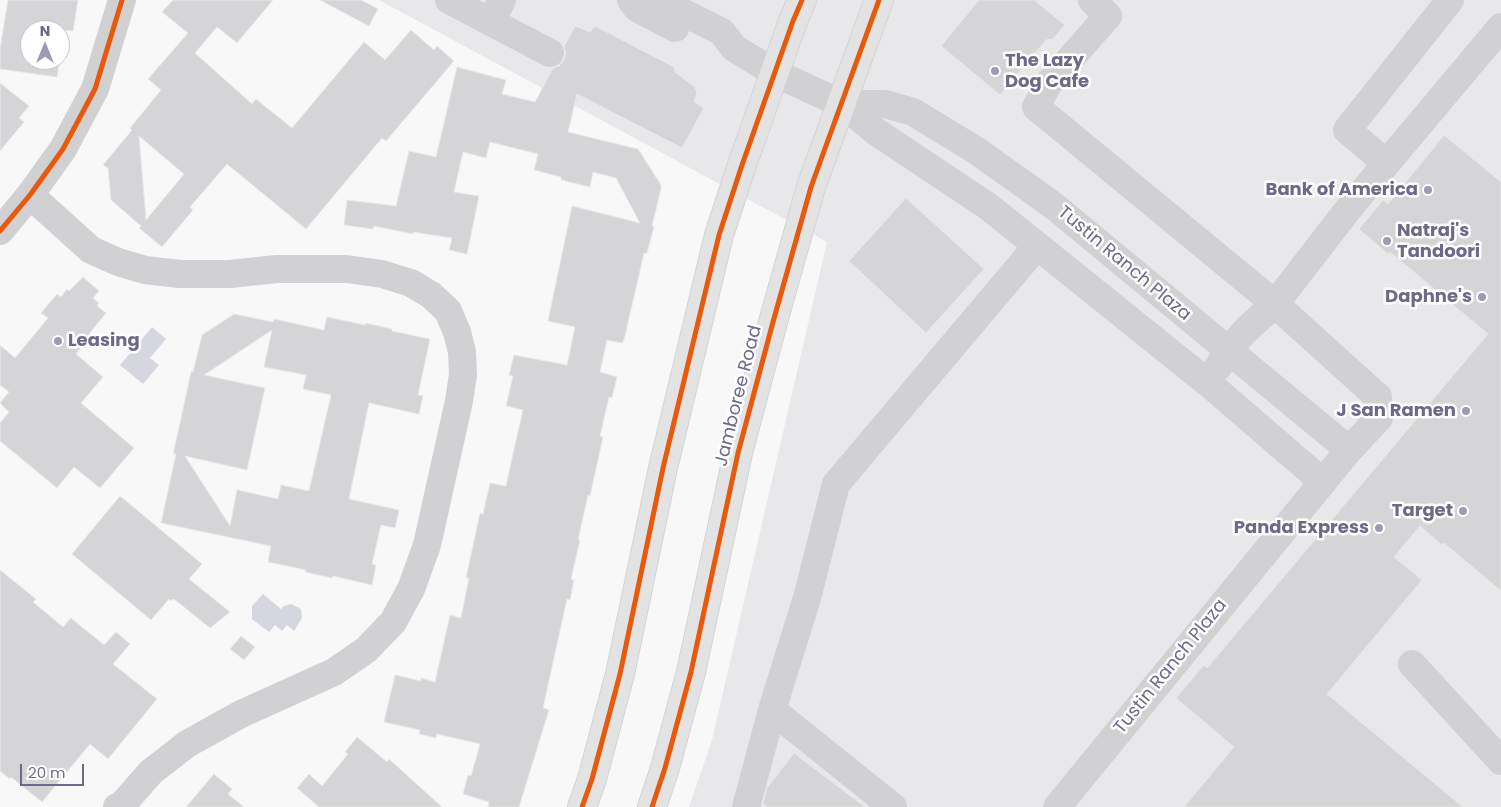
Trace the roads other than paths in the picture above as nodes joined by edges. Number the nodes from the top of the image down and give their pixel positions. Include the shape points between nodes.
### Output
1 (122, 0) edge
2 (449, 0) edge
3 (631, 0) edge
4 (658, 0) edge
5 (802, 0) edge
6 (879, 0) edge
7 (1092, 0) edge
8 (1450, 0) edge
9 (496, 11) edge
10 (1501, 28) edge
11 (734, 48) junction
12 (550, 53) dead end
13 (775, 73) junction
14 (842, 104) junction
15 (1386, 163) junction
16 (30, 195) junction
17 (0, 231) edge
18 (1036, 247) junction
19 (1274, 304) junction
20 (1228, 351) junction
21 (1208, 383) junction
22 (1349, 450) junction
23 (1322, 482) junction
24 (1412, 664) dead end
25 (772, 710) junction
26 (1501, 761) edge
27 (120, 806) edge
28 (582, 807) edge
29 (652, 807) edge
30 (746, 807) edge
31 (892, 807) edge
32 (1057, 807) edge

1 - 16 street via 95,89 63,149
2 - 9 street
3 - 11 street, Tustin Ranch Plaza via 637,8 714,48
4 - 11 street, Tustin Ranch Plaza via 722,32
5 - 13 main road
6 - 14 main road, Jamboree Road
7 - 19 street via 1108,16 1048,84 1036,107
8 - 15 street via 1347,130
9 - 12 street
10 - 15 street
11 - 13 street, Tustin Ranch Plaza
13 - 14 street, Tustin Ranch Plaza
13 - 28 main road via 719,235 663,468 620,674
14 - 18 street, Tustin Ranch Plaza via 875,131 989,207
14 - 20 street, Tustin Ranch Plaza via 884,104 913,112 977,151 1054,206
14 - 29 main road, Jamboree Road via 811,187 773,322 738,453 691,672
15 - 19 street
16 - 17 street
16 - 27 street via 91,250 145,270 230,274 277,269 347,269 382,274 411,283 448,311 462,352 460,401 427,545 411,589 393,622 366,650 334,672 241,714 187,744 151,772
18 - 21 street, Tustin Ranch Plaza
18 - 25 street via 836,484 807,598
19 - 20 street
19 - 22 street via 1378,397 1379,418
20 - 21 street
20 - 22 street, Tustin Ranch Plaza
21 - 23 street, Tustin Ranch Plaza
22 - 23 street, Tustin Ranch Plaza
23 - 32 street, Tustin Ranch Plaza
24 - 26 street
25 - 30 street
25 - 31 street

